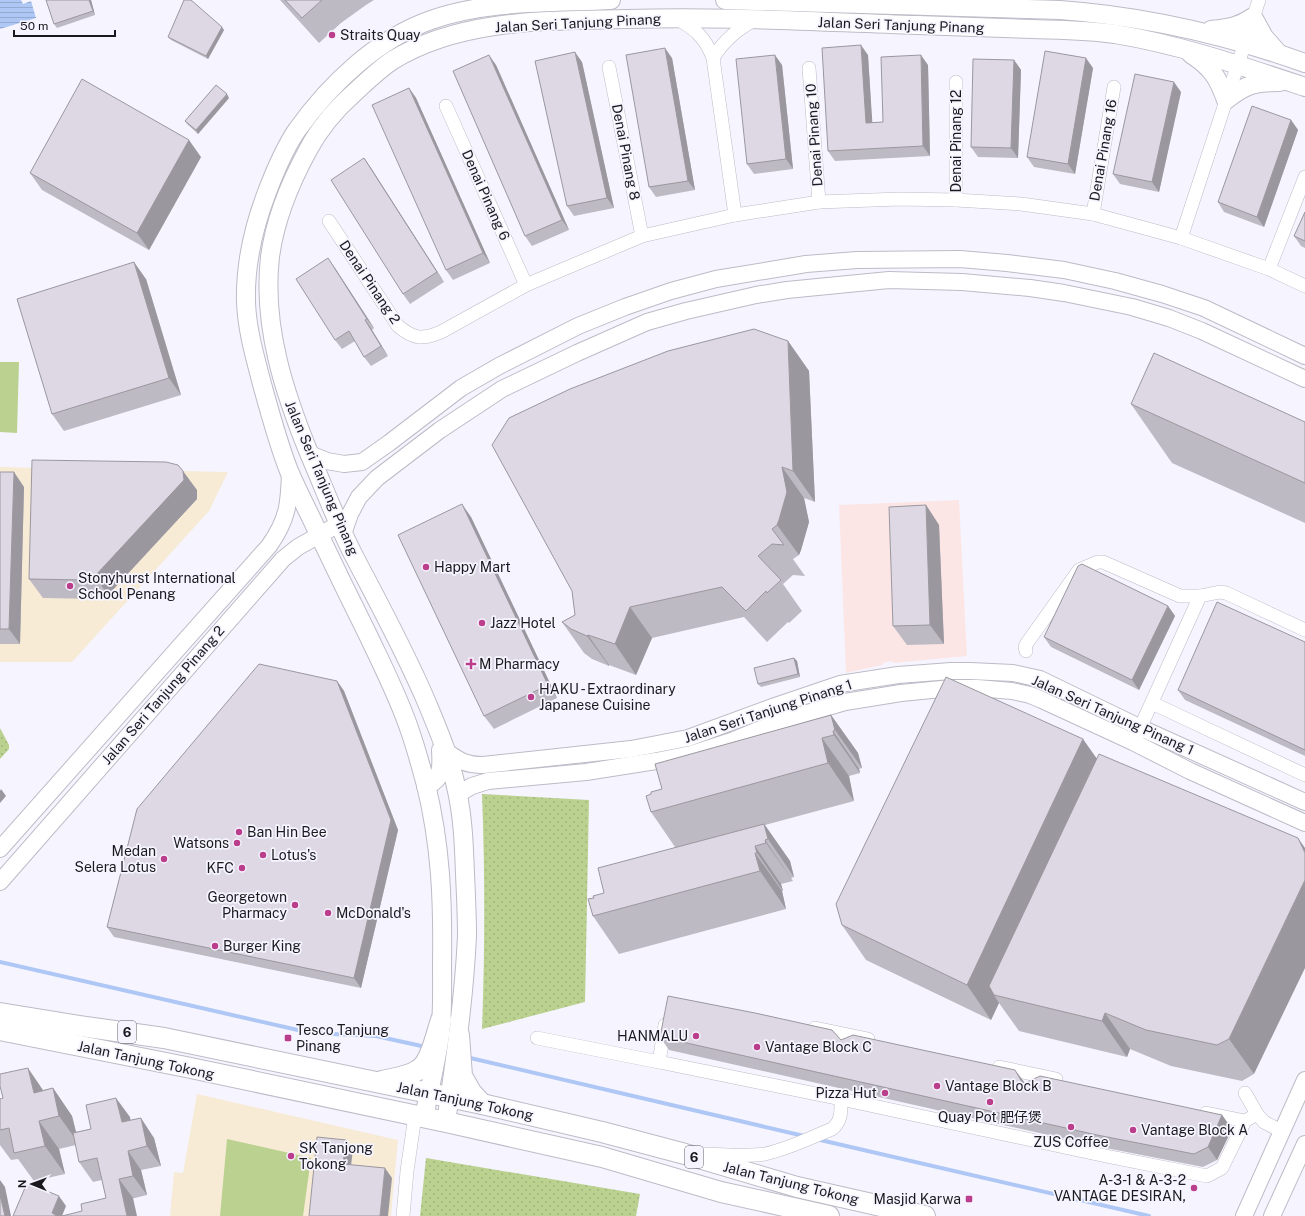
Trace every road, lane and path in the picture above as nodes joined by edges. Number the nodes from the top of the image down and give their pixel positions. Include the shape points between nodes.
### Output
1 (611, 0) edge
2 (725, 0) edge
3 (1045, 0) edge
4 (1260, 0) edge
5 (842, 2) edge
6 (891, 3) edge
7 (1002, 4) edge
8 (1060, 10) junction
9 (1254, 17) junction
10 (674, 18) junction
11 (755, 20) junction
12 (1200, 32) junction
13 (1245, 43) junction
14 (1182, 48) junction
15 (1279, 54) junction
16 (713, 58) junction
17 (1305, 63) edge
18 (1238, 64) junction
19 (609, 67) dead end
20 (809, 68) dead end
21 (956, 82) dead end
22 (1298, 85) edge
23 (1114, 87) dead end
24 (1226, 100) junction
25 (446, 106) dead end
26 (1305, 177) edge
27 (956, 200) junction
28 (819, 202) junction
29 (1092, 214) junction
30 (735, 215) junction
31 (330, 221) dead end
32 (642, 236) junction
33 (1181, 238) junction
34 (1269, 269) junction
35 (526, 285) junction
36 (1305, 286) edge
37 (1305, 356) edge
38 (1305, 379) edge
39 (310, 454) junction
40 (290, 472) junction
41 (341, 529) junction
42 (319, 534) junction
43 (1200, 596) junction
44 (1305, 630) edge
45 (1026, 651) dead end
46 (1152, 703) junction
47 (775, 706) junction
48 (780, 721) junction
49 (1140, 728) junction
50 (1133, 742) junction
51 (444, 744) junction
52 (1305, 775) edge
53 (426, 786) junction
54 (458, 794) junction
55 (1305, 802) edge
56 (1305, 823) edge
57 (0, 849) edge
58 (0, 882) edge
59 (668, 1011) edge
60 (0, 1013) edge
61 (801, 1025) edge
62 (0, 1030) edge
63 (438, 1032) joint
64 (537, 1038) dead end
65 (877, 1041) edge
66 (459, 1042) joint
67 (659, 1062) junction
68 (984, 1064) edge
69 (426, 1071) junction
70 (458, 1076) junction
71 (1305, 1080) edge
72 (378, 1082) junction
73 (1068, 1082) edge
74 (428, 1093) junction
75 (1245, 1094) dead end
76 (450, 1097) junction
77 (841, 1099) junction
78 (482, 1104) junction
79 (1191, 1109) edge
80 (1258, 1114) junction
81 (419, 1117) junction
82 (1245, 1121) junction
83 (446, 1122) junction
84 (1281, 1131) junction
85 (1305, 1144) edge
86 (685, 1154) junction
87 (1245, 1213) edge
88 (404, 1216) edge
89 (829, 1216) edge
90 (925, 1216) edge
91 (1272, 1216) edge

1 - 40 main road, Jalan Seri Tanjung Pinang via 509,5 431,20 376,49 339,80 312,109 291,138 274,171 261,208 252,243 246,301 248,330 271,418
2 - 5 main road, Jalan Seri Tanjung Pinang
3 - 8 street
4 - 9 street
5 - 6 main road, Jalan Seri Tanjung Pinang
6 - 7 main road, Jalan Seri Tanjung Pinang
7 - 8 main road, Jalan Seri Tanjung Pinang
8 - 12 main road, Jalan Seri Tanjung Pinang via 1119,16
9 - 12 main road via 1232,28
9 - 13 street
9 - 15 main road via 1264,37
10 - 11 main road, Jalan Seri Tanjung Pinang
10 - 16 street via 703,38
10 - 39 main road, Jalan Seri Tanjung Pinang via 571,20 516,24 454,34 435,40 396,59 379,70 342,104 314,138 293,179 280,211 271,251 268,282 273,340 289,403
11 - 14 main road, Jalan Seri Tanjung Pinang via 1097,31
11 - 16 street via 727,38
12 - 13 main road, Jalan Seri Tanjung Pinang
13 - 15 main road, Jalan Seri Tanjung Pinang
13 - 18 street
14 - 18 main road, Jalan Seri Tanjung Pinang
14 - 24 main road via 1209,67 1222,86
15 - 17 main road, Jalan Seri Tanjung Pinang
16 - 30 street
18 - 22 main road, Jalan Seri Tanjung Pinang
18 - 24 street
19 - 32 street, Denai Pinang 8
20 - 28 street, Denai Pinang 10
21 - 27 street, Denai Pinang 12
22 - 24 main road via 1266,82 1249,85 1239,89
23 - 29 street, Denai Pinang 16
24 - 33 street
25 - 35 street, Denai Pinang 6
26 - 34 street
27 - 28 street
27 - 29 street via 1021,204
28 - 30 street
29 - 33 street
30 - 32 street
31 - 35 street, Denai Pinang 2 via 398,326 416,337 428,337 441,332
32 - 35 street
33 - 34 street
34 - 36 street
37 - 39 street via 1204,308 1122,283 1064,270 960,259 857,260 806,264 716,279 671,291 578,326 461,388 362,462 344,464
38 - 41 street via 1169,318 1132,307 1064,293 962,282 889,280 787,290 756,295 647,322 577,352 502,389 440,430 377,478 359,497
39 - 41 main road, Jalan Seri Tanjung Pinang
40 - 42 main road, Jalan Seri Tanjung Pinang
40 - 57 street, Jalan Seri Tanjung Pinang 2 via 287,513 269,546
41 - 42 street, Jalan Seri Tanjung Pinang 2
41 - 51 main road, Jalan Seri Tanjung Pinang via 408,659
42 - 53 main road, Jalan Seri Tanjung Pinang via 392,685 411,732
42 - 58 street, Jalan Seri Tanjung Pinang 2 via 298,546 283,559
43 - 44 street via 1226,593
43 - 45 street via 1180,596 1098,562 1079,570 1026,643
43 - 46 street
46 - 49 street
46 - 52 street
47 - 48 street
47 - 49 street, Jalan Seri Tanjung Pinang 1 via 840,684 867,679 970,671 1013,673 1040,679
47 - 51 street, Jalan Seri Tanjung Pinang 1 via 688,738 631,749 483,765 459,761
48 - 50 street, Jalan Seri Tanjung Pinang 1 via 852,700 952,688 978,688 1030,695
48 - 54 street, Jalan Seri Tanjung Pinang 1 via 734,740 656,762 586,772 488,781
49 - 50 street
49 - 55 street, Jalan Seri Tanjung Pinang 1
50 - 56 street, Jalan Seri Tanjung Pinang 1
51 - 53 main road via 439,776
51 - 54 main road, Jalan Seri Tanjung Pinang
53 - 63 main road, Jalan Seri Tanjung Pinang via 441,870 443,919
54 - 66 main road, Jalan Seri Tanjung Pinang via 464,838 467,929
59 - 67 street
60 - 72 main road, Jalan Tanjung Tokong / 6 via 164,1038
61 - 65 street
62 - 81 main road, Jalan Tanjung Tokong / 6
63 - 69 main road via 425,1064
64 - 67 street
66 - 70 main road
67 - 77 street
68 - 73 street
69 - 72 main road
69 - 74 main road
70 - 76 main road
70 - 78 main road
71 - 84 street
72 - 74 main road, Jalan Tanjung Tokong / 6
74 - 76 main road, Jalan Tanjung Tokong / 6
74 - 81 main road
75 - 80 street
76 - 78 main road, Jalan Tanjung Tokong / 6
76 - 83 main road
77 - 82 street via 1207,1176 1222,1168
77 - 86 street via 838,1124 832,1129 784,1149 748,1156
78 - 86 main road, Jalan Tanjung Tokong / 6
79 - 82 street
80 - 82 street
80 - 84 street via 1264,1122
81 - 83 main road, Jalan Tanjung Tokong / 6
81 - 88 street via 407,1171
83 - 89 main road, Jalan Tanjung Tokong / 6 via 602,1157 721,1192
84 - 87 street
85 - 91 street
86 - 90 main road, Jalan Tanjung Tokong / 6 via 796,1187

